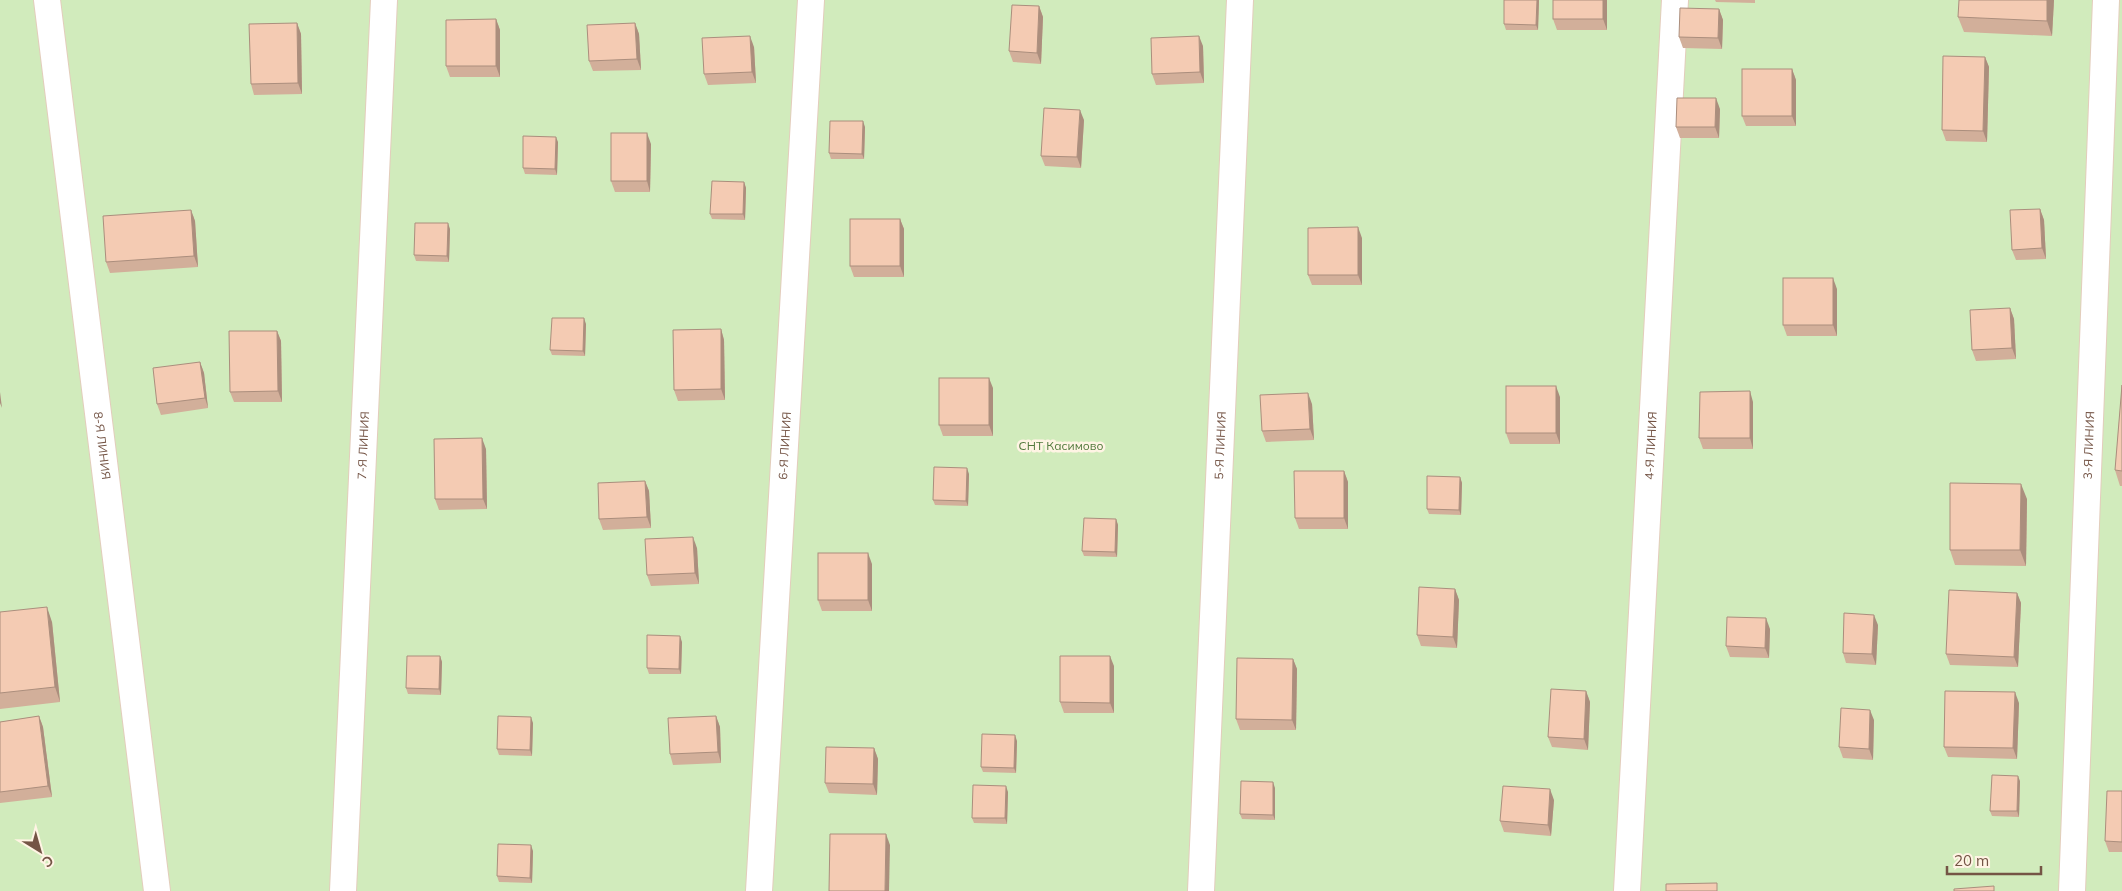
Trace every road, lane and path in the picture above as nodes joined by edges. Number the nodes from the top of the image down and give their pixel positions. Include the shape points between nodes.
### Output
1 (46, 0) edge
2 (384, 0) edge
3 (811, 0) edge
4 (1240, 0) edge
5 (1675, 0) edge
6 (2106, 0) edge
7 (156, 891) edge
8 (343, 891) edge
9 (759, 891) edge
10 (1201, 891) edge
11 (1627, 891) edge
12 (2072, 891) edge

1 - 7 street, 8-Я ЛИНИЯ
2 - 8 street, 7-Я ЛИНИЯ
3 - 9 street, 6-Я ЛИНИЯ
4 - 10 street, 5-Я ЛИНИЯ
5 - 11 street, 4-Я ЛИНИЯ
6 - 12 street, 3-Я ЛИНИЯ

